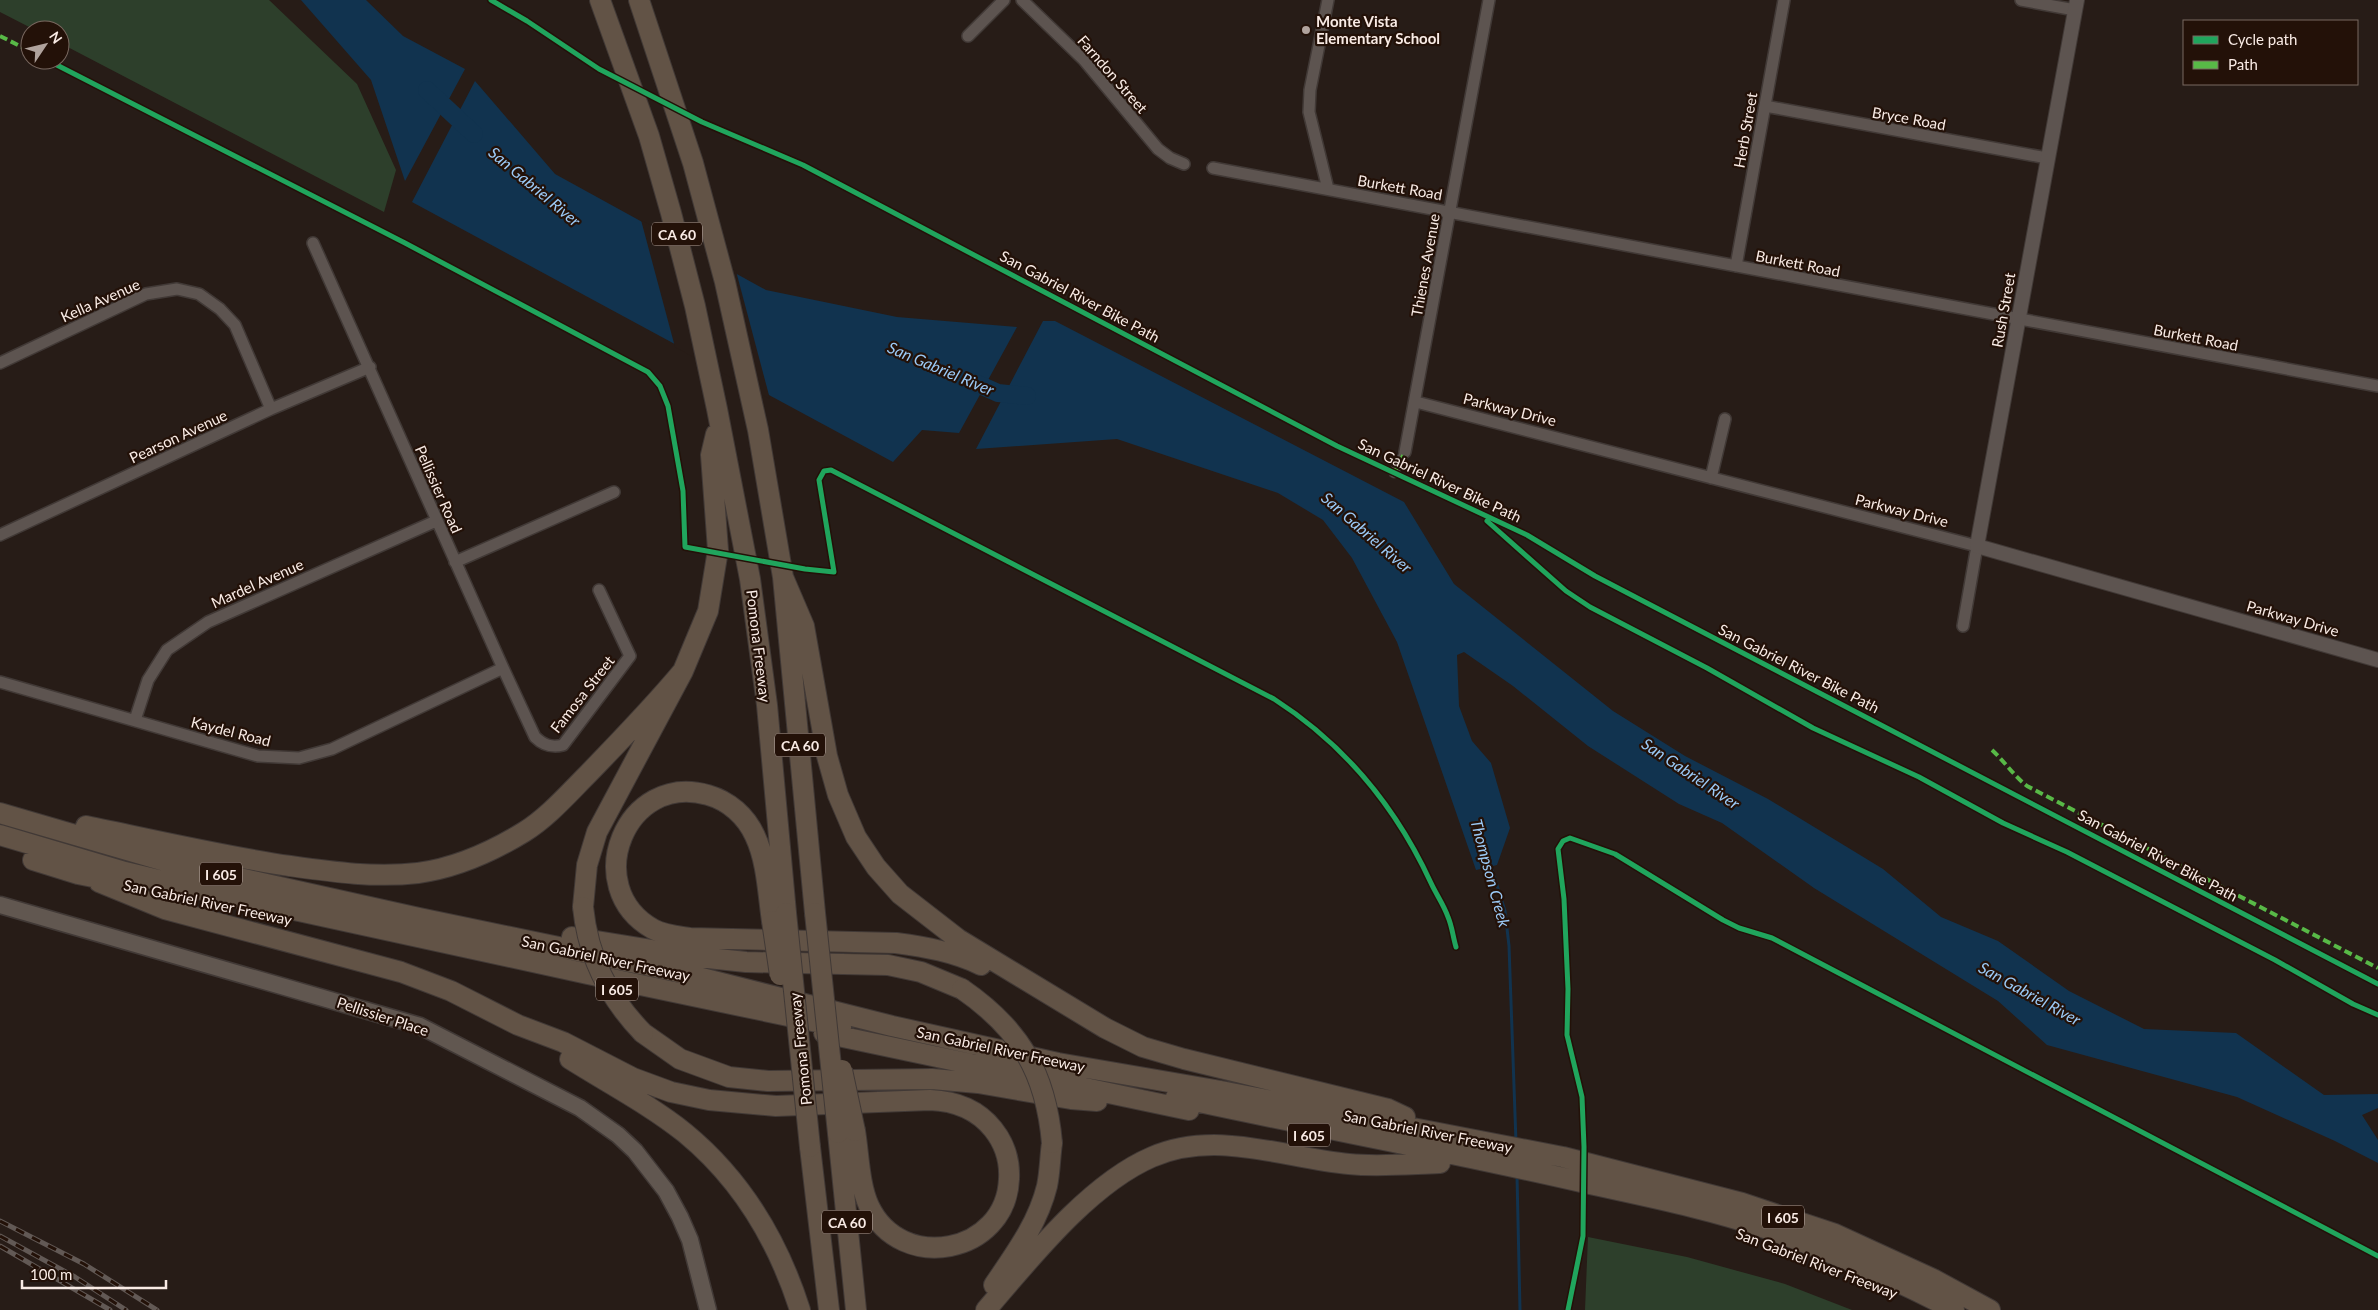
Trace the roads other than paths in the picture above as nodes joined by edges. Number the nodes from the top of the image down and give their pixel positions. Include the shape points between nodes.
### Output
1 (600, 0) edge
2 (639, 0) edge
3 (1004, 0) edge
4 (1022, 0) edge
5 (1328, 0) edge
6 (1489, 0) edge
7 (1784, 0) edge
8 (2021, 0) edge
9 (2076, 5) edge
10 (968, 36) dead end
11 (1764, 106) junction
12 (2047, 158) junction
13 (1184, 164) dead end
14 (1213, 168) dead end
15 (1328, 189) junction
16 (1450, 211) junction
17 (313, 243) dead end
18 (1736, 266) junction
19 (2018, 318) junction
20 (0, 362) edge
21 (370, 367) junction
22 (2378, 386) edge
23 (1416, 402) junction
24 (272, 408) junction
25 (718, 416) junction
26 (1725, 419) dead end
27 (1405, 452) joint
28 (1394, 473) dead end
29 (1711, 478) junction
30 (614, 492) dead end
31 (436, 521) junction
32 (0, 534) edge
33 (1977, 546) junction
34 (454, 562) junction
35 (782, 572) junction
36 (599, 590) dead end
37 (1964, 626) dead end
38 (2378, 660) edge
39 (503, 668) junction
40 (683, 670) junction
41 (0, 682) edge
42 (135, 720) junction
43 (543, 745) joint
44 (0, 813) edge
45 (25, 821) junction
46 (0, 828) edge
47 (0, 835) edge
48 (0, 850) edge
49 (78, 874) junction
50 (0, 905) edge
51 (779, 917) junction
52 (419, 918) junction
53 (708, 980) junction
54 (1056, 1000) junction
55 (518, 1025) junction
56 (1221, 1091) junction
57 (1156, 1103) junction
58 (847, 1132) junction
59 (1440, 1133) junction
60 (1462, 1152) junction
61 (1440, 1163) junction
62 (1563, 1173) junction
63 (704, 1308) edge
64 (800, 1310) edge
65 (829, 1310) edge
66 (856, 1310) edge
67 (978, 1310) edge
68 (986, 1310) edge
69 (1932, 1310) edge
70 (1954, 1310) edge
71 (1969, 1310) edge
72 (1990, 1310) edge

1 - 25 highway, Pomona Freeway / CA 60 via 649,136 671,213
2 - 35 highway, Pomona Freeway / CA 60 via 693,163 725,282 758,430
3 - 10 street
4 - 13 street, Farndon Street via 1084,60 1158,148
5 - 15 street via 1310,90 1309,112
6 - 16 street, Thienes Avenue
7 - 11 street, Herb Street
8 - 9 street
9 - 12 street, Rush Street
11 - 12 street, Bryce Road
11 - 18 street, Herb Street
12 - 19 street, Rush Street
14 - 15 street, Burkett Road
15 - 16 street, Burkett Road
16 - 18 street, Burkett Road
16 - 23 street, Thienes Avenue
17 - 21 street, Pellissier Road
18 - 19 street, Burkett Road
19 - 22 street, Burkett Road
19 - 33 street, Rush Street
20 - 24 street, Kella Avenue via 146,294 177,289 199,294 235,325
21 - 24 street, Pearson Avenue
21 - 31 street, Pellissier Road
23 - 27 street, Thienes Avenue
23 - 29 street, Parkway Drive
24 - 32 street, Pearson Avenue
25 - 40 highway via 712,455 717,555 708,611
25 - 51 highway, Pomona Freeway / CA 60 via 750,575 767,705
26 - 29 street
27 - 28 street, Thienes Avenue
29 - 33 street, Parkway Drive
30 - 34 street
31 - 34 street, Pellissier Road
31 - 42 street, Mardel Avenue via 201,626 166,650 148,680
33 - 37 street, Rush Street
33 - 38 street, Parkway Drive
34 - 39 street, Pellissier Road
35 - 54 highway via 804,626 827,756 838,795 856,837 900,894 930,920
35 - 58 highway, Pomona Freeway / CA 60, bridge via 820,965
36 - 43 street, Famosa Street via 630,656 563,745
39 - 42 street, Kaydel Road via 332,749 299,758 258,756
39 - 43 street, Pellissier Road via 535,736
40 - 45 highway via 649,713 562,801 525,832 488,852 448,866 391,876 338,873 259,862 62,821
40 - 57 highway, bridge via 597,832 587,865 583,906 588,941 597,968 617,1004 643,1033 680,1059 729,1077 748,1080 932,1079 978,1083 1071,1100
41 - 42 street, Kaydel Road
44 - 45 highway, San Gabriel River Freeway / I 605
45 - 52 highway, San Gabriel River Freeway / I 605 via 168,862
46 - 53 highway via 185,880 682,984
47 - 60 highway via 134,874 588,974
48 - 49 highway, San Gabriel River Freeway / I 605
49 - 55 highway via 165,909 401,972 450,991
49 - 57 highway, San Gabriel River Freeway / I 605
50 - 63 main road, Pellissier Place via 420,1026 580,1108 618,1135 666,1191 690,1240
51 - 54 highway via 755,836 745,819 717,797 699,792 663,796 633,817 622,834 615,870 619,888 638,918 666,935 851,940 928,947 974,962
51 - 65 highway, Pomona Freeway / CA 60, bridge
52 - 53 highway, San Gabriel River Freeway / I 605
52 - 67 highway, bridge via 550,933 746,962 896,966 921,972 962,989 1001,1019 1026,1053 1043,1088 1052,1143 1047,1186 1028,1234
53 - 56 highway, San Gabriel River Freeway / I 605 via 1058,1063
54 - 59 highway via 1143,1047 1388,1110
55 - 58 highway via 562,1042 633,1078 671,1092 709,1100 776,1106 930,1100 960,1104 987,1122 999,1137 1006,1154 1008,1190 1001,1210 992,1222 962,1244 928,1248 909,1243 879,1221 869,1205
55 - 64 highway via 651,1109 710,1155 732,1180 767,1231 781,1256
56 - 59 highway, San Gabriel River Freeway / I 605
56 - 60 highway via 1250,1105
57 - 61 highway, San Gabriel River Freeway / I 605
58 - 66 highway, Pomona Freeway / CA 60
59 - 60 highway, San Gabriel River Freeway / I 605
60 - 61 highway, San Gabriel River Freeway / I 605
60 - 62 highway, San Gabriel River Freeway / I 605
60 - 62 highway, San Gabriel River Freeway / I 605
61 - 68 highway via 1350,1164 1228,1145 1179,1149 1153,1157 1130,1168 1098,1191
62 - 69 highway, San Gabriel River Freeway / I 605 via 1668,1212 1768,1241 1861,1277
62 - 70 highway via 1766,1229 1872,1271
62 - 71 highway via 1705,1203 1765,1222 1848,1253
62 - 72 highway, San Gabriel River Freeway / I 605 via 1742,1203 1835,1234 1933,1279

